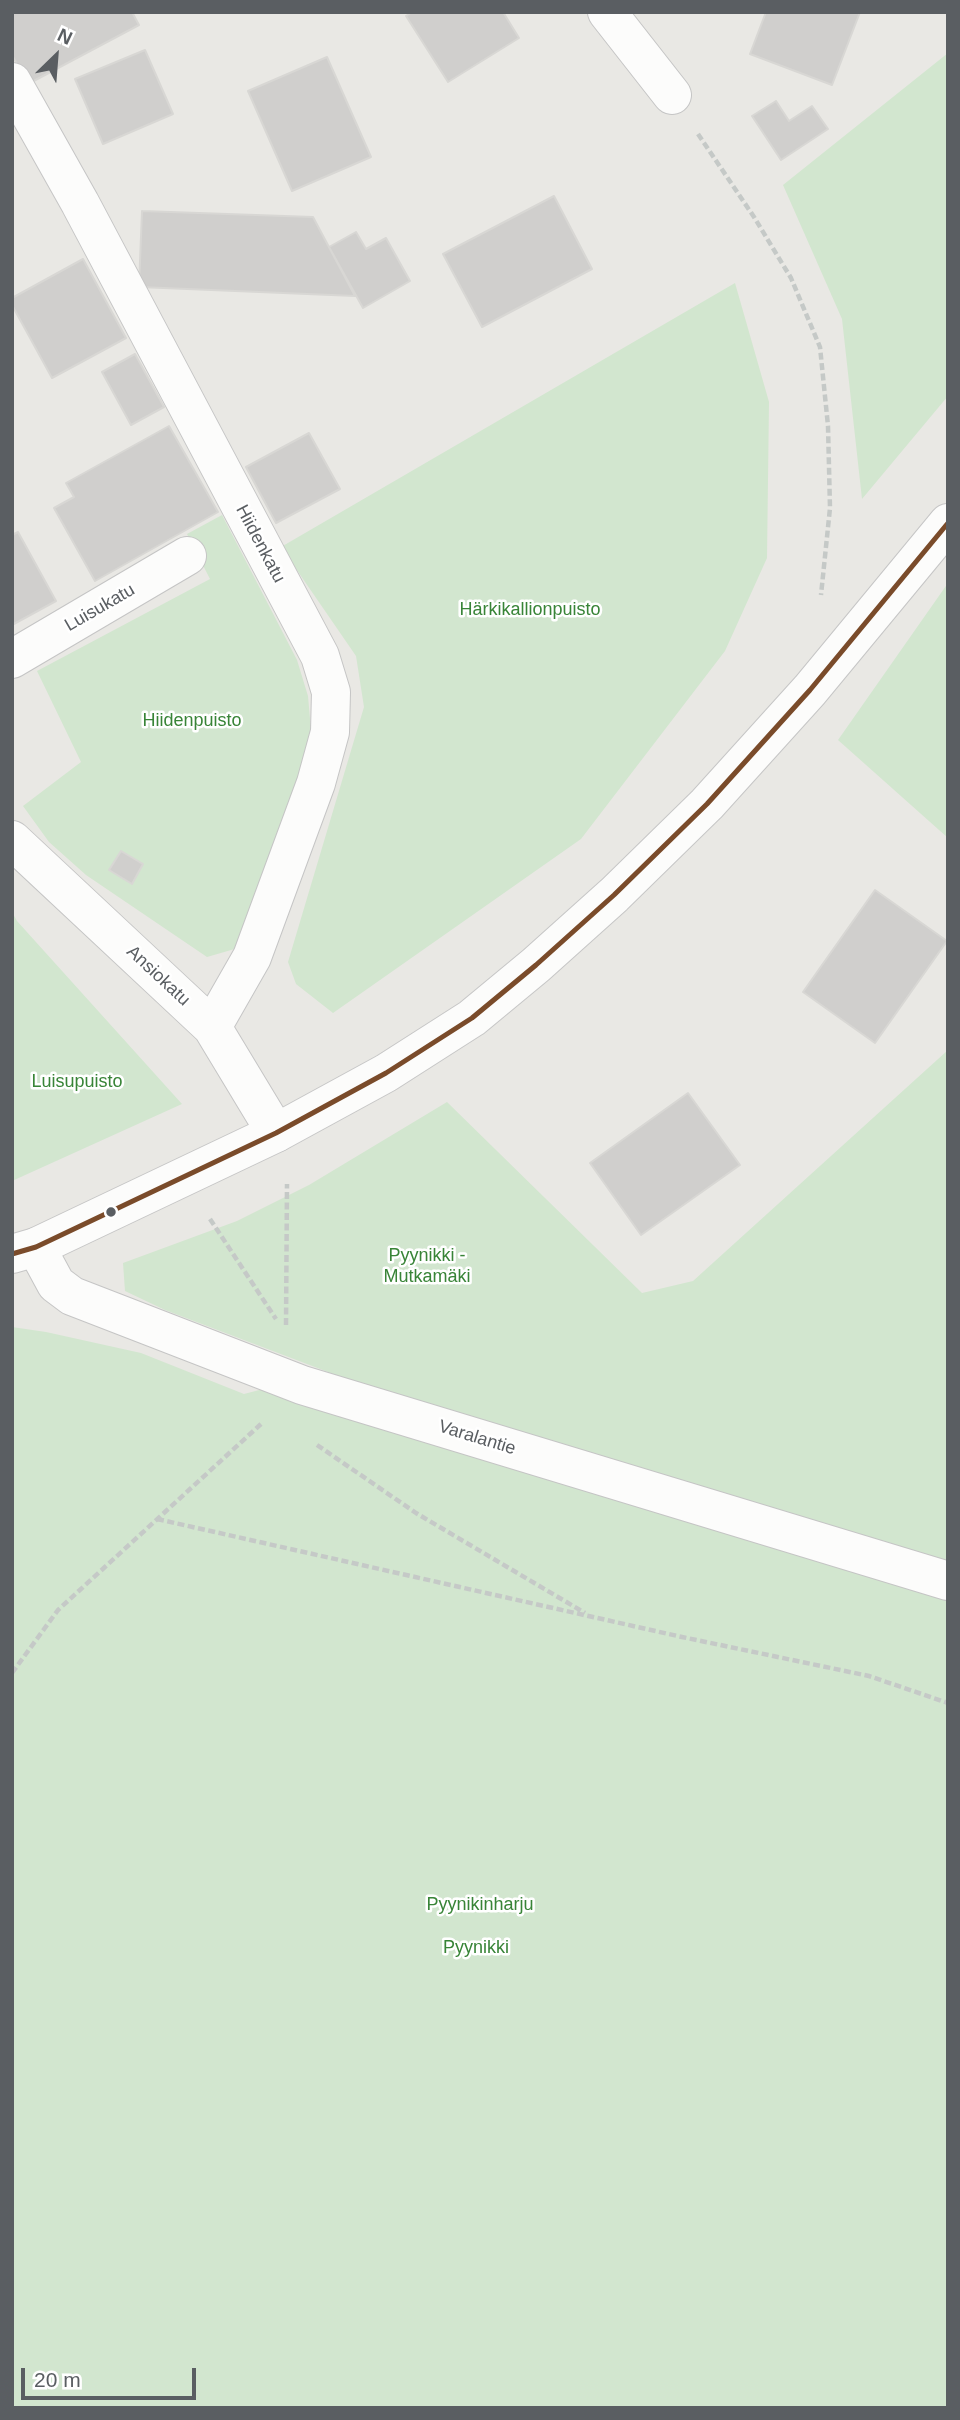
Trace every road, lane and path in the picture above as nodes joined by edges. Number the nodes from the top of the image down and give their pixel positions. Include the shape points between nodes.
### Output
1 (607, 12) edge
2 (12, 82) edge
3 (672, 95) joint
4 (948, 523) edge
5 (187, 556) dead end
6 (820, 598) dead end
7 (12, 659) edge
8 (12, 840) edge
9 (212, 1027) junction
10 (276, 1133) junction
11 (287, 1184) dead end
12 (209, 1218) dead end
13 (24, 1251) edge
14 (302, 1385) junction
15 (316, 1444) dead end
16 (157, 1519) junction
17 (948, 1581) edge
18 (589, 1616) junction
19 (12, 1673) edge
20 (948, 1703) edge

1 - 3 street
2 - 9 street, Hiidenkatu via 320,656 331,692 330,732 316,783 252,957
3 - 6 path via 791,278 820,347 830,508
4 - 10 street via 810,690 707,804 605,903 472,1018 386,1073
5 - 7 street, Luisukatu
8 - 9 street, Ansiokatu
9 - 10 street, Ansiokatu
10 - 13 street
11 - 12 path via 285,1333
13 - 14 street, Varalantie via 72,1296
14 - 16 path
14 - 17 street, Varalantie
15 - 18 path via 416,1513
16 - 18 path
16 - 19 path via 58,1610
18 - 20 path via 869,1676

